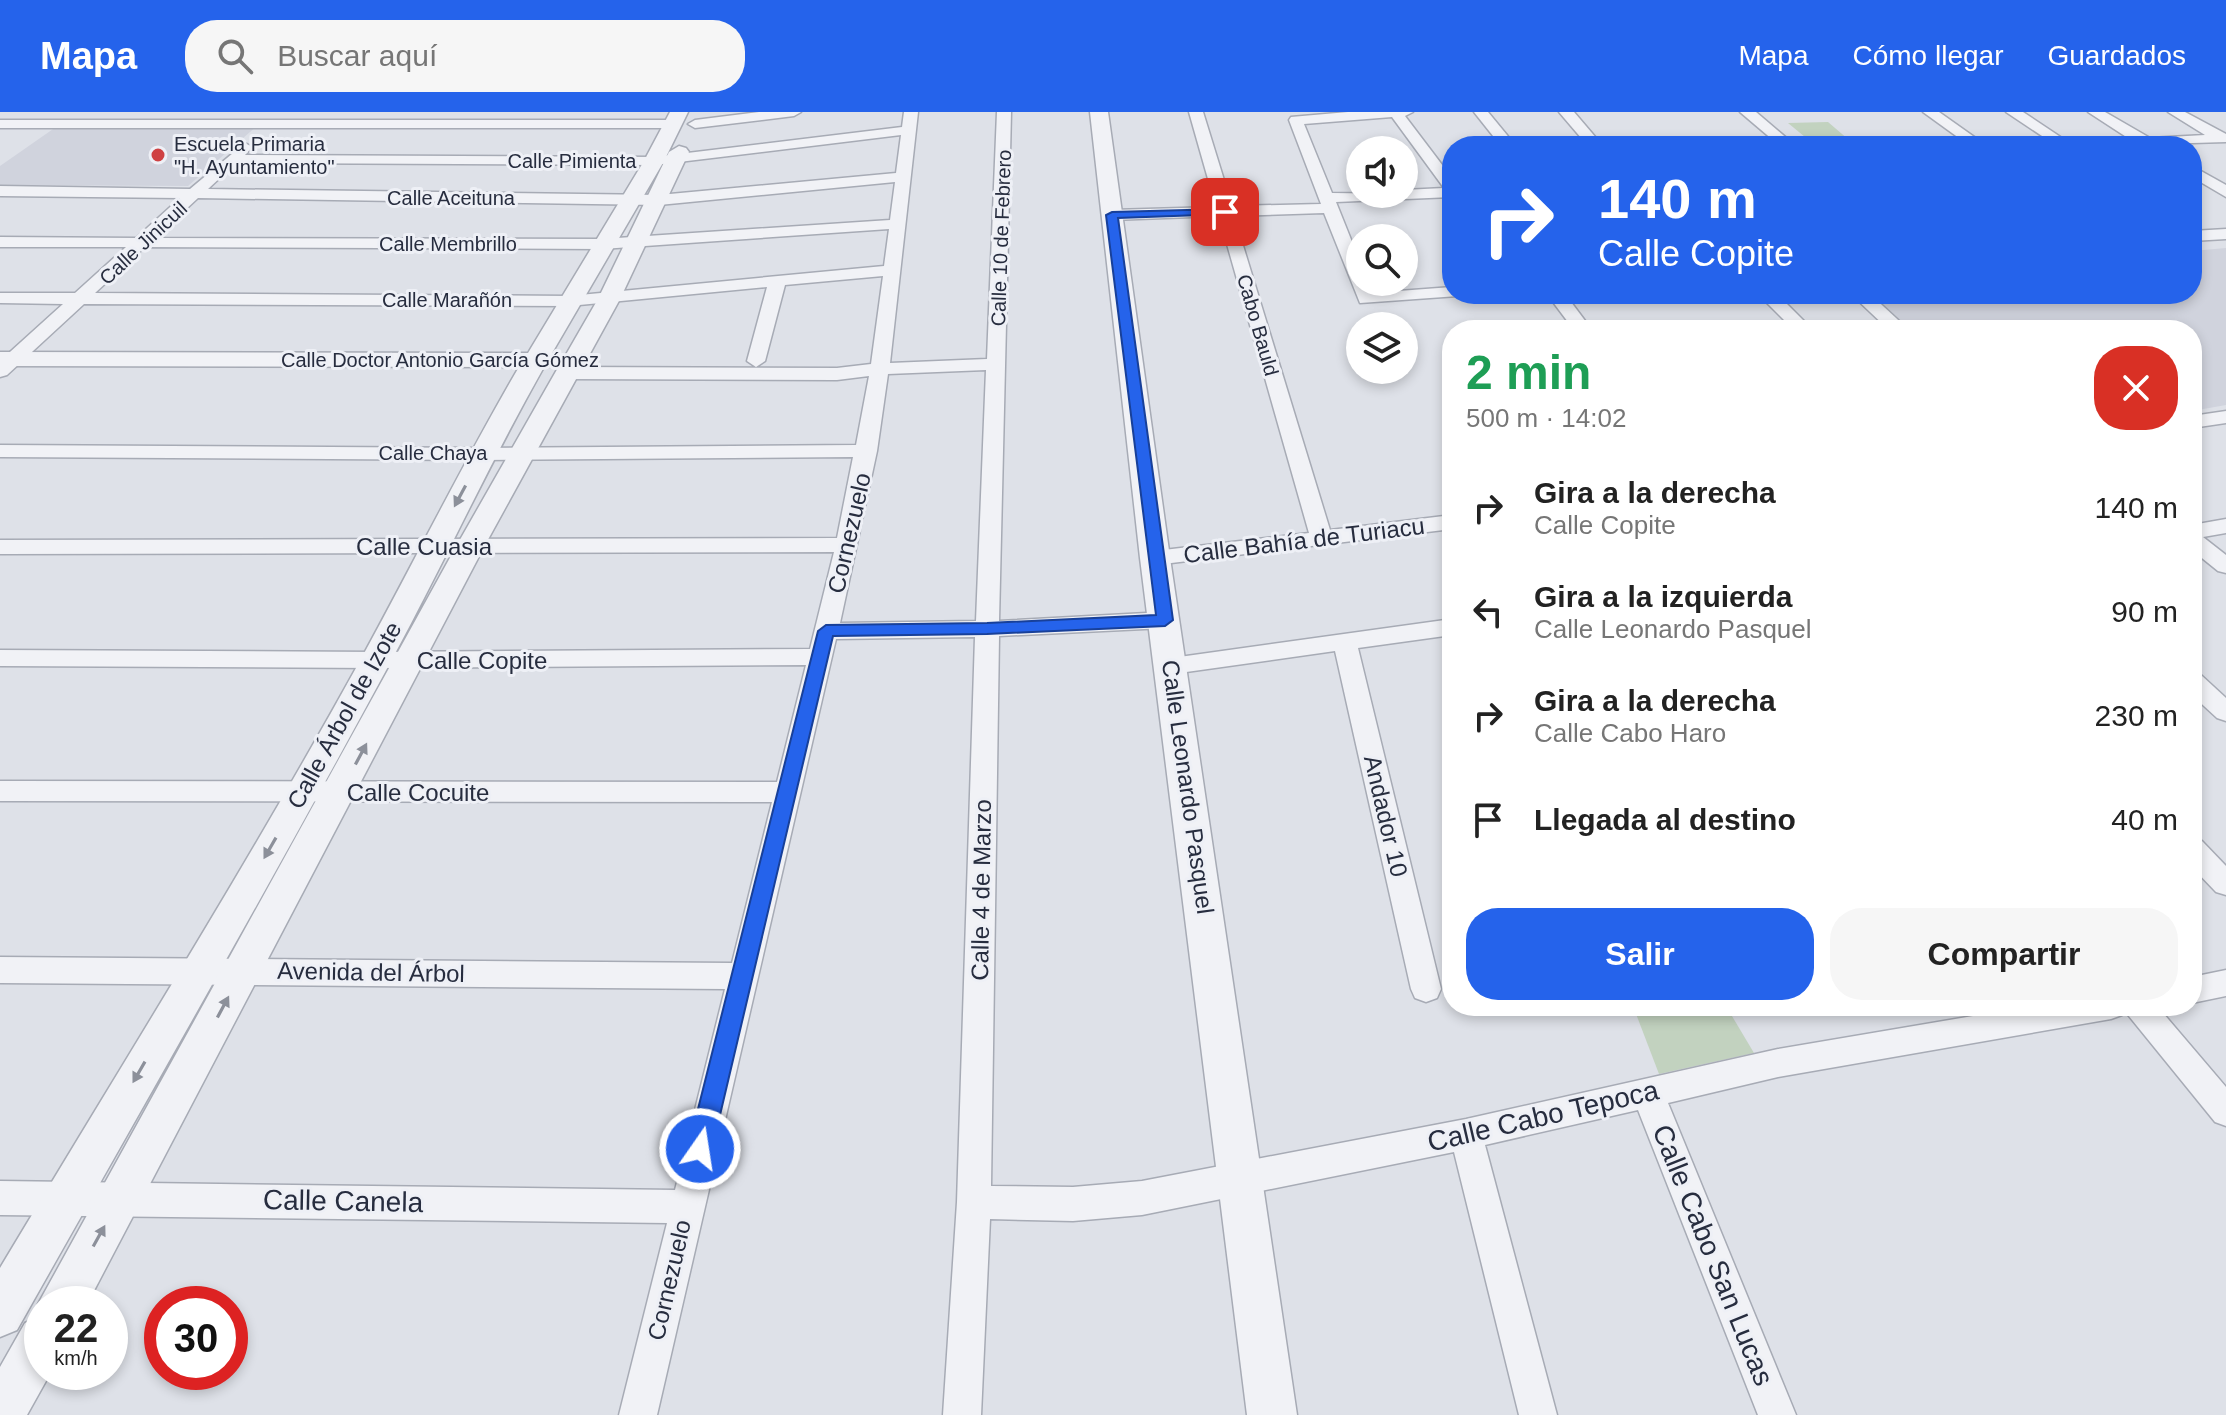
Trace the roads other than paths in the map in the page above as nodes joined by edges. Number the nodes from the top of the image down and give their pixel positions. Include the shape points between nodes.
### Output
1 (16, 112) edge
2 (794, 112) edge
3 (1004, 112) edge
4 (1099, 112) edge
5 (1196, 112) edge
6 (1395, 112) edge
7 (1406, 112) edge
8 (1481, 112) edge
9 (1566, 112) edge
10 (1747, 112) edge
11 (1930, 112) edge
12 (2013, 112) edge
13 (2095, 112) edge
14 (2175, 112) edge
15 (278, 117) edge
16 (474, 118) edge
17 (687, 118) edge
18 (910, 121) edge
19 (0, 124) edge
20 (1501, 136) edge
21 (1587, 136) edge
22 (1777, 136) edge
23 (1965, 136) edge
24 (2051, 136) edge
25 (2136, 136) edge
26 (2224, 139) edge
27 (2202, 140) edge
28 (232, 159) junction
29 (665, 159) junction
30 (1442, 176) edge
31 (901, 177) junction
32 (2202, 177) edge
33 (0, 191) edge
34 (1442, 191) edge
35 (2226, 192) edge
36 (195, 195) junction
37 (644, 200) junction
38 (1330, 203) junction
39 (1225, 212) junction
40 (1112, 215) junction
41 (895, 224) junction
42 (2202, 233) edge
43 (2226, 234) edge
44 (0, 242) edge
45 (144, 242) junction
46 (638, 242) junction
47 (602, 244) junction
48 (893, 270) junction
49 (777, 282) junction
50 (1442, 293) edge
51 (0, 298) edge
52 (83, 299) junction
53 (609, 299) junction
54 (569, 301) junction
55 (1777, 304) edge
56 (1871, 304) edge
57 (1794, 320) edge
58 (1889, 320) edge
59 (756, 361) junction
60 (998, 364) junction
61 (3, 366) edge
62 (531, 367) junction
63 (570, 367) junction
64 (880, 369) junction
65 (2226, 417) edge
66 (2202, 421) edge
67 (0, 451) edge
68 (867, 451) junction
69 (524, 452) junction
70 (482, 454) junction
71 (1442, 523) edge
72 (2226, 526) edge
73 (2202, 530) edge
74 (1321, 538) junction
75 (471, 545) junction
76 (847, 545) junction
77 (433, 546) junction
78 (0, 547) edge
79 (2202, 547) edge
80 (1155, 558) junction
81 (2226, 566) edge
82 (1165, 620) junction
83 (987, 629) junction
84 (1442, 629) edge
85 (826, 631) junction
86 (1345, 644) junction
87 (819, 657) junction
88 (0, 658) edge
89 (376, 660) junction
90 (410, 660) junction
91 (1172, 666) junction
92 (2202, 690) edge
93 (2226, 712) edge
94 (0, 791) edge
95 (302, 792) junction
96 (340, 792) junction
97 (787, 792) junction
98 (2202, 859) edge
99 (2226, 884) edge
100 (0, 970) edge
101 (198, 971) junction
102 (243, 971) junction
103 (741, 976) junction
104 (2226, 983) edge
105 (2202, 988) edge
106 (1426, 989) dead end
107 (2053, 1016) edge
108 (2146, 1016) edge
109 (1648, 1094) junction
110 (2226, 1111) edge
111 (1466, 1134) junction
112 (1241, 1179) junction
113 (120, 1197) junction
114 (0, 1198) edge
115 (66, 1198) junction
116 (974, 1202) junction
117 (686, 1207) junction
118 (72, 1286) edge
119 (0, 1313) edge
120 (24, 1372) edge
121 (0, 1415) edge
122 (638, 1415) edge
123 (962, 1415) edge
124 (1272, 1415) edge
125 (1538, 1415) edge
126 (1777, 1415) edge

1 - 19 street
2 - 17 street
3 - 60 street, Calle 10 de Febrero
4 - 40 street, Calle Leonardo Pasquel
5 - 39 street, Cabo Bauld
6 - 7 street
6 - 30 street
6 - 38 street via 1296,120
8 - 20 street
9 - 21 street
10 - 22 street
11 - 23 street
12 - 24 street
13 - 25 street
14 - 26 street
15 - 16 street
15 - 19 street
15 - 28 street, Calle Jinicuil
16 - 17 street
17 - 29 street, Calle Árbol de Izote
18 - 29 street, Calle Pimienta
18 - 31 street, Cornezuelo
26 - 27 street
28 - 29 street, Calle Pimienta
28 - 36 street, Calle Jinicuil
29 - 37 street, Calle Árbol de Izote
31 - 37 street, Calle Aceituna
31 - 41 street, Cornezuelo
32 - 35 street
33 - 36 street, Calle Aceituna
34 - 38 street
36 - 37 street, Calle Aceituna
36 - 45 street, Calle Jinicuil
37 - 46 street, Calle Árbol de Izote
37 - 47 street, Calle Árbol de Izote
38 - 39 street
38 - 50 street via 1366,299
39 - 40 street
39 - 74 street, Cabo Bauld
40 - 80 street, Calle Leonardo Pasquel
41 - 46 street, Calle Membrillo
41 - 48 street, Cornezuelo
42 - 43 street
44 - 45 street, Calle Membrillo
45 - 47 street, Calle Membrillo
45 - 52 street, Calle Jinicuil
46 - 47 street, Calle Membrillo
46 - 53 street, Calle Árbol de Izote
47 - 54 street, Calle Árbol de Izote
48 - 49 street, Calle Marañón
48 - 64 street, Cornezuelo
49 - 53 street, Calle Marañón
49 - 59 street
51 - 52 street, Calle Marañón
52 - 54 street, Calle Marañón
52 - 61 street, Calle Jinicuil
53 - 54 street, Calle Marañón
53 - 63 street, Calle Árbol de Izote
54 - 62 street, Calle Árbol de Izote
55 - 57 street
56 - 58 street
59 - 63 street, Calle Doctor Antonio García Gómez
59 - 64 street, Calle Doctor Antonio García Gómez via 840,362
60 - 64 street, Calle Doctor Antonio García Gómez
60 - 83 street, Calle 4 de Marzo
61 - 62 street, Calle Doctor Antonio García Gómez
62 - 63 street, Calle Doctor Antonio García Gómez
62 - 70 street, Calle Árbol de Izote
63 - 64 street, Calle Doctor Antonio García Gómez via 837,374
63 - 69 street, Calle Árbol de Izote
64 - 68 street, Cornezuelo
65 - 66 street
67 - 70 street, Calle Chaya
68 - 69 street, Calle Chaya
68 - 76 street, Cornezuelo
69 - 70 street, Calle Chaya
69 - 75 street, Calle Árbol de Izote
70 -> 77 street, Calle Árbol de Izote
71 - 74 street, Calle Bahía de Turiacu
72 - 73 street
74 - 80 street, Calle Bahía de Turiacu
75 - 76 street, Calle Cuasia
75 - 77 street, Calle Cuasia
75 - 90 street, Calle Árbol de Izote
76 - 85 street, Cornezuelo
77 - 78 street, Calle Cuasia
77 - 89 street, Calle Árbol de Izote
79 - 81 street
80 - 82 street, Calle Leonardo Pasquel
82 - 83 street
82 - 91 street, Calle Leonardo Pasquel
83 - 85 street
83 - 116 street, Calle 4 de Marzo
84 - 86 street
85 - 87 street, Cornezuelo
86 - 91 street
86 - 106 street, Andador 10
87 - 90 street, Calle Copite
87 - 97 street, Cornezuelo
88 - 89 street, Calle Copite
89 - 90 street, Calle Copite
89 - 95 street, Calle Árbol de Izote
96 -> 90 street, Calle Árbol de Izote
91 - 112 street, Calle Leonardo Pasquel
92 - 93 street
94 - 95 street, Calle Cocuite
95 - 96 street, Calle Cocuite
95 -> 101 street, Calle Árbol de Izote
96 - 97 street, Calle Cocuite
96 - 102 street, Calle Árbol de Izote
97 - 103 street, Cornezuelo
98 - 99 street
100 - 101 street, Avenida del Árbol
101 - 102 street, Avenida del Árbol
101 -> 115 street, Calle Árbol de Izote
102 - 103 street, Avenida del Árbol
113 -> 102 street, Calle Árbol de Izote
103 - 117 street, Cornezuelo
104 - 105 street
107 - 109 street, Calle Cabo Tepoca via 1778,1063
108 - 110 street
109 - 111 street, Calle Cabo Tepoca
109 - 126 street, Calle Cabo San Lucas
111 - 112 street, Calle Cabo Tepoca
111 - 125 street
112 - 116 street, Calle Cabo Tepoca via 1142,1198 1073,1204
112 - 124 street, Calle Leonardo Pasquel
113 - 115 street, Calle Canela
113 - 117 street, Calle Canela
118 -> 113 street, Calle Árbol de Izote
114 - 115 street, Calle Canela
115 - 119 street, Calle Árbol de Izote
116 - 123 street, Calle 4 de Marzo
117 - 122 street, Cornezuelo
120 - 121 street

